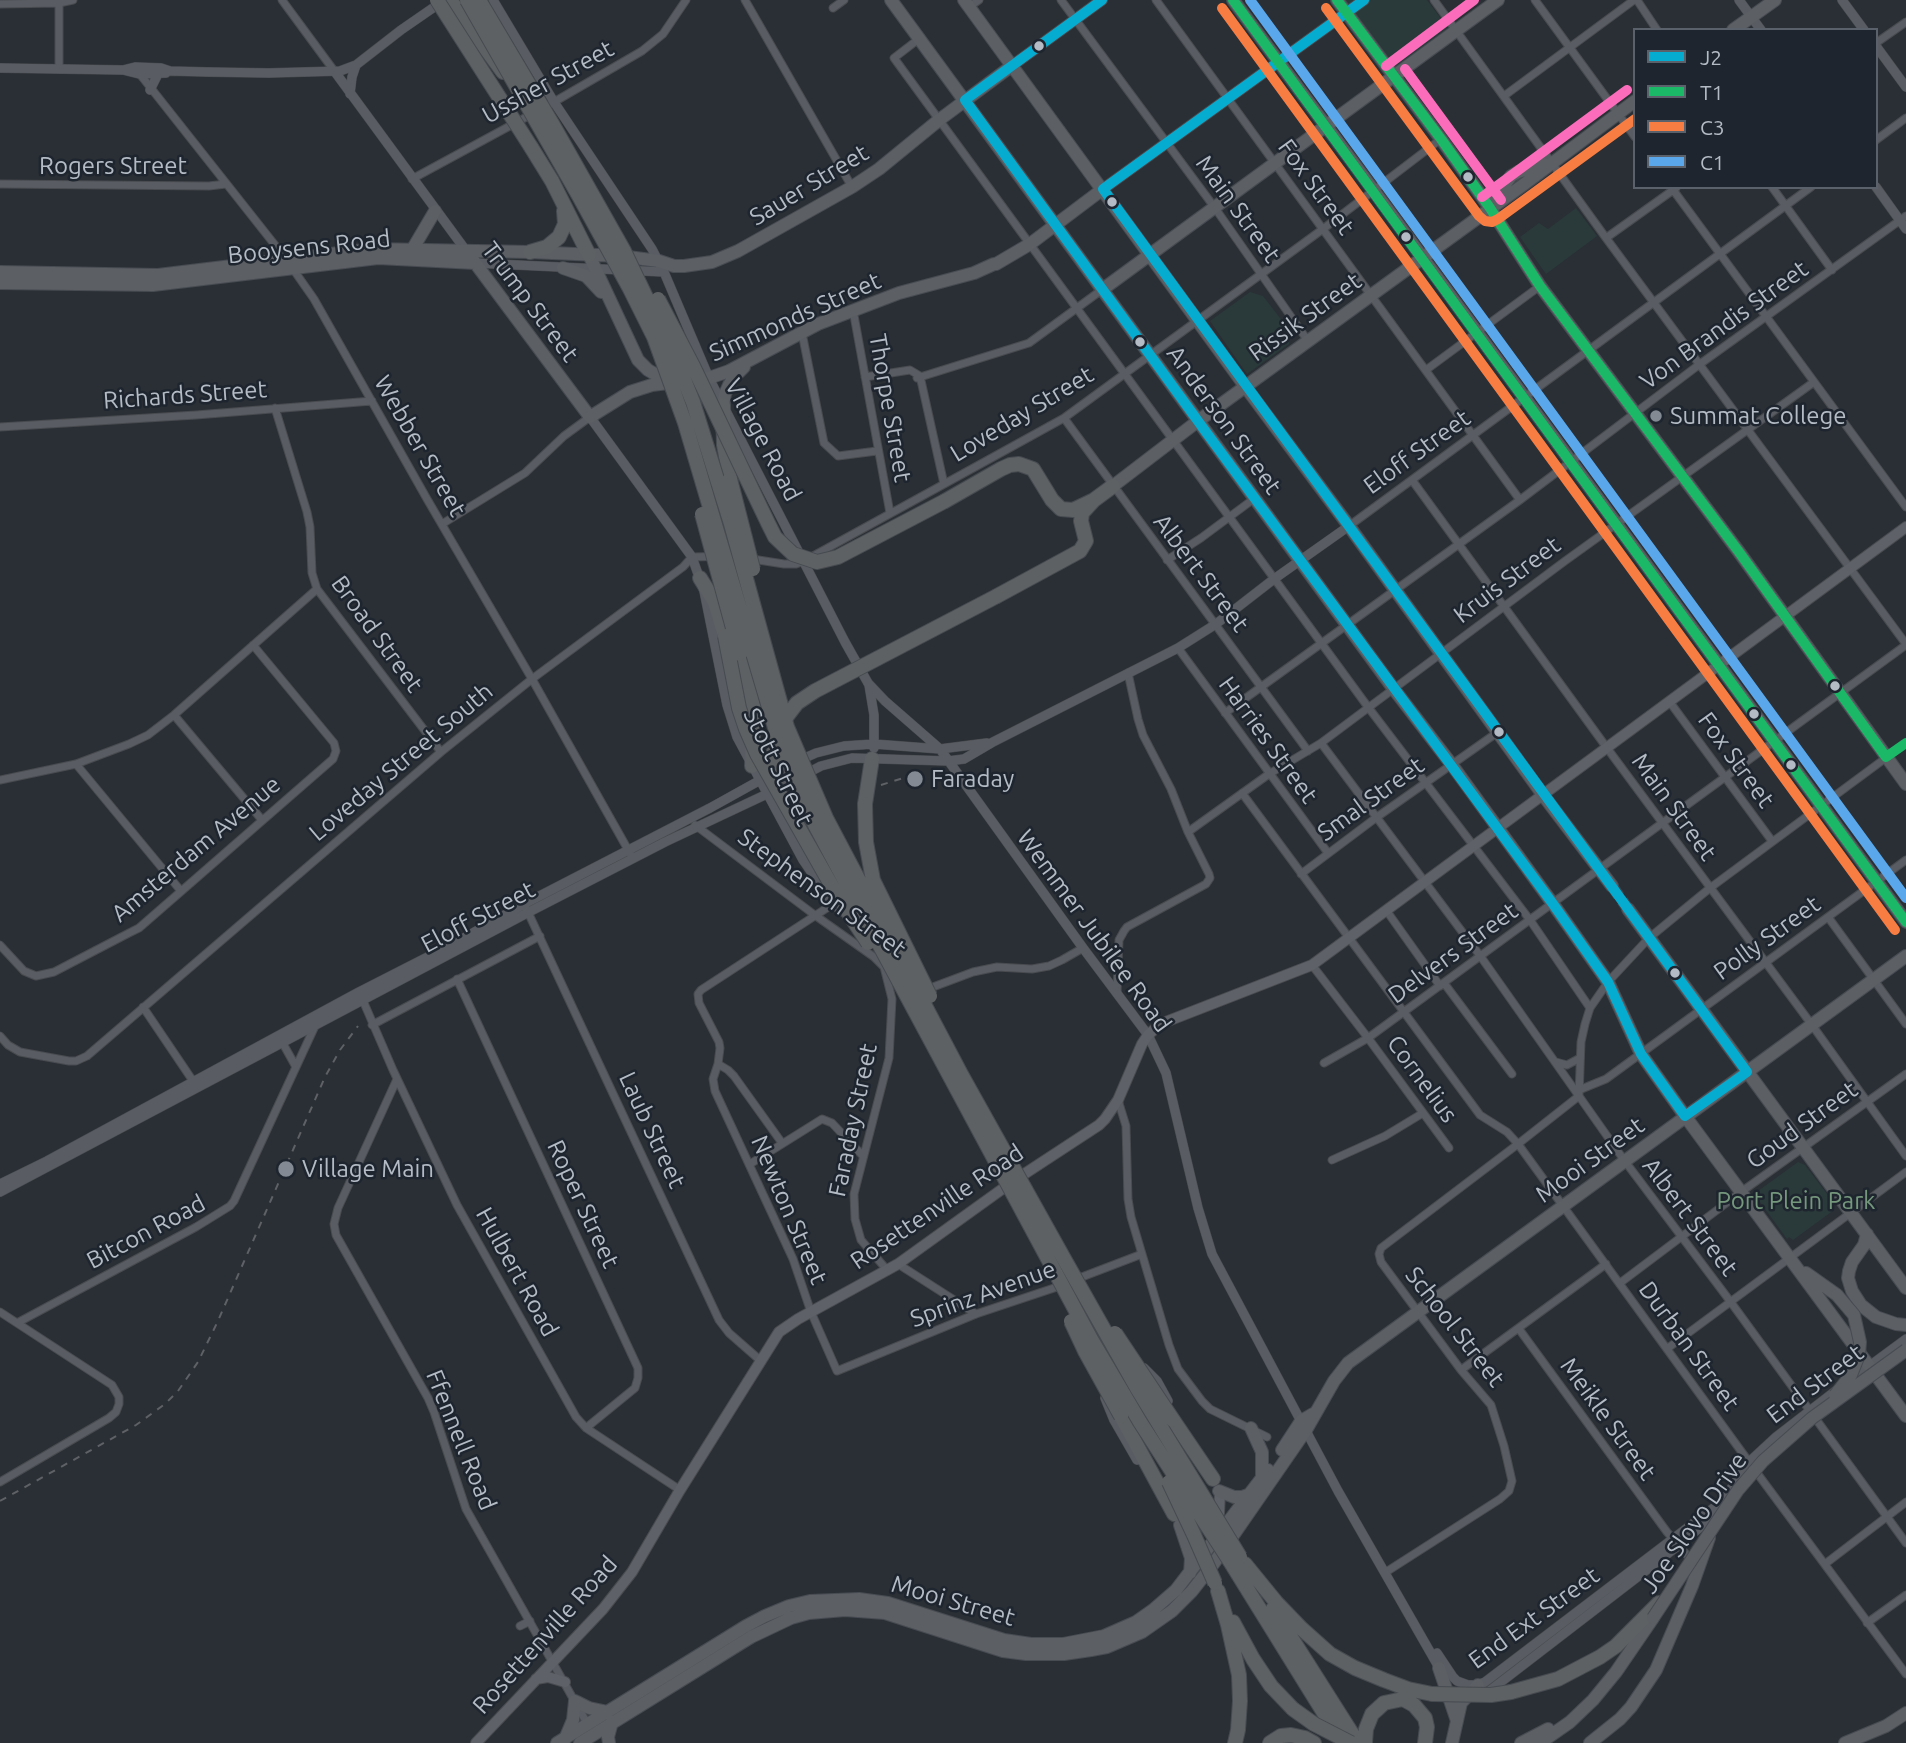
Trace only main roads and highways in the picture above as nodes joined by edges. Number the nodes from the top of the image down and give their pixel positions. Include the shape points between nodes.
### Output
1 (437, 0) edge
2 (450, 0) edge
3 (467, 0) edge
4 (479, 0) edge
5 (891, 0) edge
6 (1102, 0) edge
7 (1233, 0) edge
8 (1338, 0) edge
9 (1364, 0) edge
10 (1498, 0) edge
11 (1774, 0) edge
12 (971, 2) edge
13 (1347, 12) junction
14 (1736, 28) edge
15 (1278, 61) junction
16 (1013, 65) junction
17 (1394, 77) junction
18 (965, 100) junction
19 (1633, 102) edge
20 (529, 107) junction
21 (1326, 126) junction
22 (1103, 190) junction
23 (590, 191) junction
24 (563, 203) junction
25 (1490, 208) junction
26 (435, 211) road end
27 (1056, 225) junction
28 (412, 250) junction
29 (467, 252) junction
30 (530, 252) junction
31 (1151, 255) junction
32 (1422, 258) junction
33 (592, 262) junction
34 (290, 263) junction
35 (475, 263) junction
36 (661, 266) joint
37 (563, 268) road end
38 (0, 272) edge
39 (0, 283) edge
40 (1103, 289) junction
41 (612, 306) junction
42 (762, 355) junction
43 (672, 379) junction
44 (1246, 386) junction
45 (723, 405) joint
46 (590, 417) joint
47 (1198, 421) junction
48 (1113, 486) joint
49 (1094, 500) junction
50 (1906, 527) edge
51 (700, 578) road end
52 (1785, 617) junction
53 (1718, 666) junction
54 (873, 752) road end
55 (752, 766) road end
56 (803, 768) junction
57 (1906, 784) edge
58 (1543, 795) junction
59 (793, 814) junction
60 (1497, 828) junction
61 (1612, 886) tunnel mouth
62 (1628, 909) tunnel mouth
63 (1906, 922) edge
64 (1906, 956) edge
65 (1747, 1072) junction
66 (956, 1077) junction
67 (1685, 1116) junction
68 (1867, 1234) junction
69 (1058, 1263) junction
70 (1798, 1269) junction
71 (1906, 1288) edge
72 (1906, 1325) edge
73 (1906, 1350) edge
74 (1906, 1416) edge
75 (1812, 1417) junction
76 (1140, 1422) junction
77 (1303, 1426) junction
78 (1251, 1428) road end
79 (1262, 1479) junction
80 (1218, 1487) junction
81 (1250, 1493) junction
82 (1719, 1511) road end
83 (1234, 1516) junction
84 (1177, 1521) junction
85 (1234, 1532) junction
86 (1209, 1560) junction
87 (1239, 1563) junction
88 (1191, 1573) junction
89 (1692, 1573) junction
90 (1216, 1587) junction
91 (1439, 1668) road end
92 (536, 1679) junction
93 (565, 1682) road end
94 (1478, 1685) road end
95 (1583, 1710) junction
96 (1903, 1715) edge
97 (610, 1717) junction
98 (1457, 1721) junction
99 (592, 1729) junction
100 (561, 1741) edge
101 (476, 1743) edge
102 (580, 1743) edge
103 (609, 1743) edge
104 (1235, 1743) edge
105 (1270, 1743) edge
106 (1314, 1743) edge
107 (1343, 1743) edge
108 (1351, 1743) edge
109 (1358, 1743) edge
110 (1365, 1743) edge
111 (1424, 1743) edge
112 (1452, 1743) edge
113 (1521, 1743) edge
114 (1540, 1743) edge
115 (1590, 1743) edge
116 (1845, 1743) edge

1 - 24 highway, bridge via 543,164
2 - 20 highway, bridge
3 - 20 highway, bridge
4 - 23 highway, bridge
5 - 18 main road, Anderson Street
6 - 16 main road
7 - 15 main road
8 - 13 main road
9 - 13 main road, Simmonds Street
10 - 17 main road
11 - 14 main road
12 - 16 main road
13 - 15 main road, Simmonds Street
13 - 17 main road
15 - 21 main road
15 - 22 main road, Simmonds Street
16 - 18 main road, Sauer Street
16 - 22 main road
17 - 21 main road
17 - 25 main road
18 - 27 main road, Anderson Street
18 - 36 main road, Sauer Street via 852,187 724,258 684,267
19 - 25 main road, Rissik Street
20 - 43 highway, bridge via 630,289
21 - 31 main road
21 - 32 main road
22 - 27 main road, Simmonds Street
22 - 31 main road
23 - 49 highway, bridge via 676,332 768,523 793,554 817,562 838,557 1010,465 1033,469 1061,509 1073,510
23 - 56 highway, bridge via 648,298 693,402 778,698
24 - 30 highway via 561,234 547,247
24 - 33 highway
25 - 32 main road, Rissik Street
25 - 52 main road via 1540,286
26 - 28 main road
27 - 40 main road, Anderson Street
27 - 42 main road, Simmonds Street via 995,264 853,310
28 - 29 main road, Booysens Road
28 - 34 main road, Booysens Road via 354,250
29 - 30 main road, Booysens Road
29 - 35 main road, Trump Street
30 - 33 main road, Booysens Road
31 - 40 main road
31 - 44 main road
32 - 44 main road, Rissik Street
32 - 53 main road
33 - 36 main road, Booysens Road via 620,256
33 - 41 main road
34 - 35 main road, Booysens Road via 378,258
34 - 38 main road, Booysens Road via 144,276
34 - 39 main road, Booysens Road via 153,285
35 - 46 main road, Trump Street
37 - 41 main road via 590,279
40 - 47 main road, Anderson Street
41 - 43 main road via 643,366
42 - 43 main road, Simmonds Street via 709,378
42 - 45 main road via 735,376
43 - 46 main road, Simmonds Street via 630,392
43 - 55 highway, bridge via 674,405 754,709
43 - 66 highway, bridge via 765,699 789,766 815,825
44 - 47 main road, Rissik Street
44 - 58 main road
45 - 56 highway, bridge via 730,479
47 - 48 main road, Rissik Street
47 - 60 main road, Anderson Street
48 - 49 highway
49 - 59 highway, bridge via 1082,513 1086,541 1080,551 794,706 780,730 772,761
50 - 52 main road
51 - 59 highway, bridge via 715,602 746,729
52 - 53 main road
52 - 57 main road
53 - 58 main road
53 - 63 main road
54 - 66 highway, bridge via 865,804 873,880 954,1049
56 - 66 highway, bridge
58 - 60 main road
58 - 61 main road
59 - 66 highway, bridge via 838,897
60 - 67 main road, Anderson Street via 1608,982 1641,1054
60 - 92 main road, Rosettenville Road via 1312,965 1168,1021 1148,1035 1118,1100 1099,1125 893,1268 779,1332 632,1572
62 - 65 main road
64 - 65 main road, Mooi Street
65 - 67 main road, Mooi Street
65 - 68 main road
66 - 69 highway, bridge
67 - 70 main road, Anderson Street
67 - 77 main road, Mooi Street via 1348,1363
68 - 71 main road
68 - 72 main road via 1849,1271 1852,1291 1876,1317
69 - 76 highway, bridge via 1091,1339
69 - 80 highway, bridge
69 - 84 highway, bridge via 1069,1315 1085,1351
69 - 87 highway, bridge
70 - 74 main road, Anderson Street
70 - 75 main road, bridge via 1837,1295 1854,1315 1859,1334 1851,1375
73 - 75 main road, Joe Slovo Drive, bridge
75 - 89 main road, Joe Slovo Drive, bridge via 1749,1477
76 - 87 highway, bridge
76 - 90 highway, bridge
77 - 79 main road, Mooi Street
77 - 85 main road, Mooi Street
78 - 79 main road via 1262,1452
79 - 81 main road, Mooi Street
80 - 81 main road via 1234,1497
80 - 83 main road
80 - 84 main road via 1221,1506 1215,1520 1196,1531
81 - 83 main road, Mooi Street
82 - 89 main road
83 - 85 main road
83 - 86 main road, Mooi Street
84 - 86 main road, Stephenson Street
84 - 88 main road via 1191,1558
85 - 86 main road, Mooi Street
86 - 88 main road, Mooi Street
86 - 97 main road, Mooi Street via 1192,1591 1172,1611 1142,1632 1107,1647 1026,1654 1003,1651 885,1613 809,1613 751,1637
87 - 89 highway, bridge via 1330,1654 1408,1689 1462,1695 1511,1692 1583,1667 1616,1646
87 - 107 highway
87 - 109 highway
88 - 97 main road, Mooi Street via 1166,1600 1136,1622 1104,1636 1063,1644 1004,1640 925,1614 859,1599 789,1606 756,1621
89 - 95 main road, Joe Slovo Drive, bridge
89 - 115 main road via 1656,1671 1620,1719
90 - 104 highway via 1239,1675
90 - 108 highway, bridge via 1271,1686 1314,1724
91 - 98 main road
92 - 93 main road
92 - 101 main road, Rosettenville Road
94 - 98 main road via 1461,1703
95 - 113 main road
95 - 114 main road, Joe Slovo Drive
96 - 116 main road
97 - 99 main road, Mooi Street
97 - 100 main road via 575,1701 573,1720
97 - 103 main road
98 - 112 main road
99 - 100 main road, Mooi Street
99 - 102 main road, Mooi Street
105 - 106 highway via 1291,1735
110 - 111 highway via 1372,1714 1384,1703 1403,1699 1424,1718

